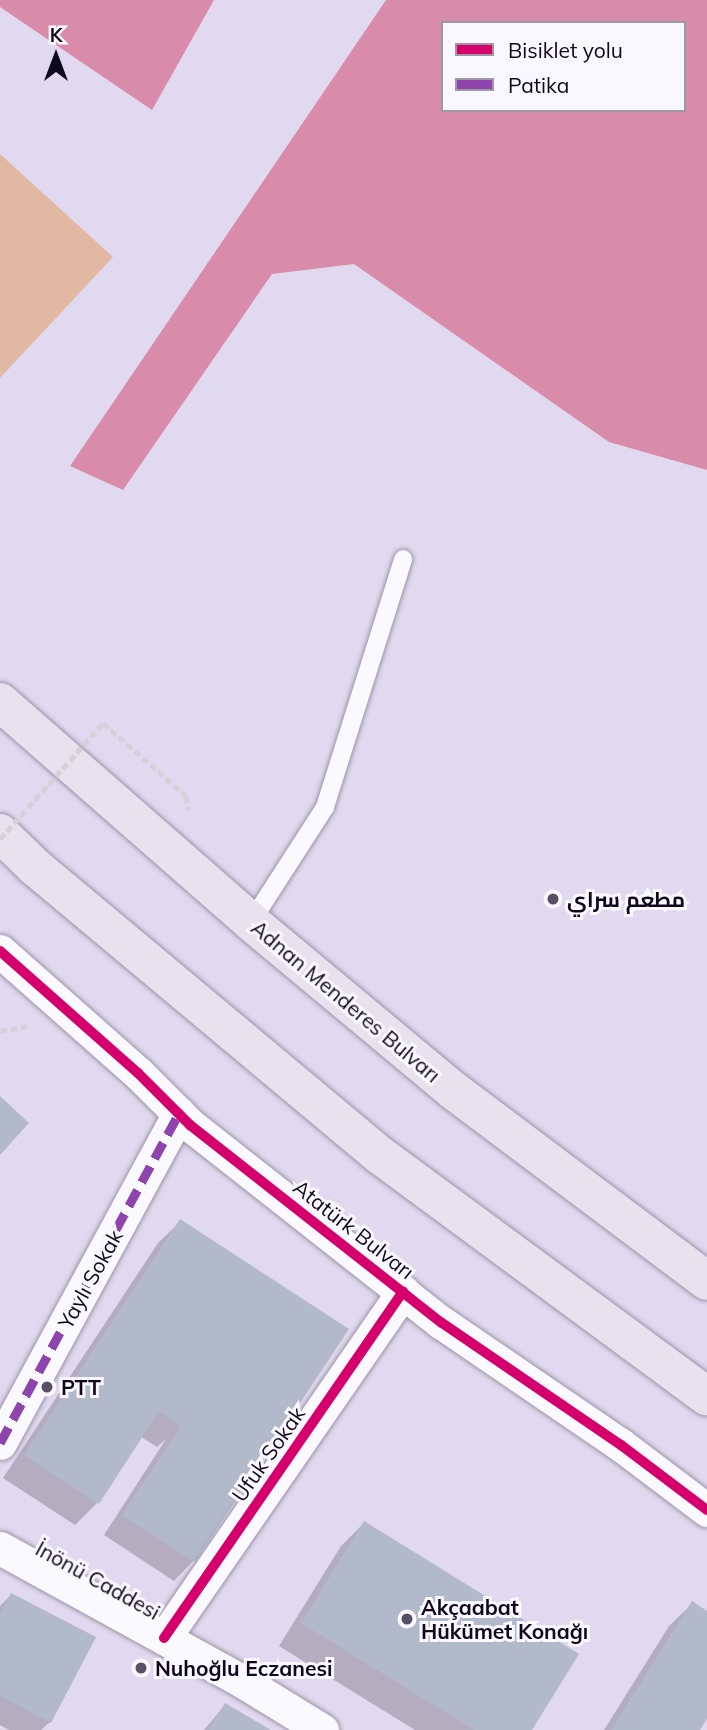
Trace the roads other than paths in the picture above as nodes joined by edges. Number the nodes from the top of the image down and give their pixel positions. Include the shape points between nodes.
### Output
1 (403, 559) dead end
2 (0, 702) edge
3 (0, 833) edge
4 (251, 922) junction
5 (0, 951) edge
6 (179, 1114) junction
7 (707, 1281) edge
8 (403, 1292) junction
9 (707, 1396) edge
10 (0, 1443) edge
11 (707, 1510) edge
12 (0, 1548) edge
13 (164, 1638) junction
14 (322, 1730) edge

1 - 4 lane via 325,807
2 - 4 highway, Adnan Menderes Bulvarı
3 - 9 highway via 380,1156
4 - 7 highway, Adnan Menderes Bulvarı via 454,1091
5 - 6 street, Atatürk Bulvarı
6 - 8 street, Atatürk Bulvarı
6 - 10 street, Yaylı Sokak
8 - 11 street, Atatürk Bulvarı
8 - 13 street, Ufuk Sokak
12 - 13 street, İnönü Caddesi
13 - 14 street, İnönü Caddesi

